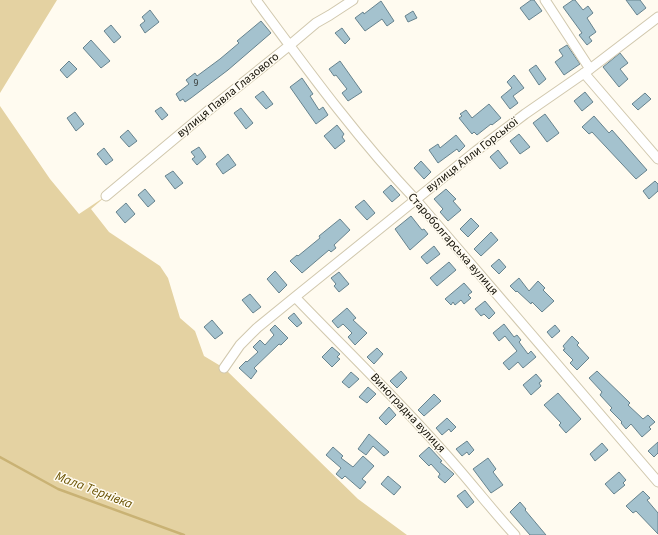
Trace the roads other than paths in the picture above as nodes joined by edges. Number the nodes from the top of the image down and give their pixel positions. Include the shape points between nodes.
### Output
1 (256, 0) edge
2 (354, 0) edge
3 (545, 0) edge
4 (658, 17) edge
5 (290, 45) junction
6 (587, 71) junction
7 (658, 159) edge
8 (106, 196) dead end
9 (416, 200) junction
10 (295, 297) junction
11 (224, 368) dead end
12 (658, 482) edge
13 (515, 535) edge

1 - 5 street, Староболгарська вулиця
2 - 5 street, вулиця Павла Глазового via 316,23
3 - 6 street
4 - 6 street, вулиця Алли Горської
5 - 8 street, вулиця Павла Глазового
5 - 9 street, Староболгарська вулиця via 356,133
6 - 7 street
6 - 9 street, вулиця Алли Горської via 525,114
9 - 10 street, вулиця Алли Горської
9 - 12 street, Староболгарська вулиця
10 - 11 street, вулиця Алли Горської via 240,345
10 - 13 street, Виноградна вулиця via 378,380

